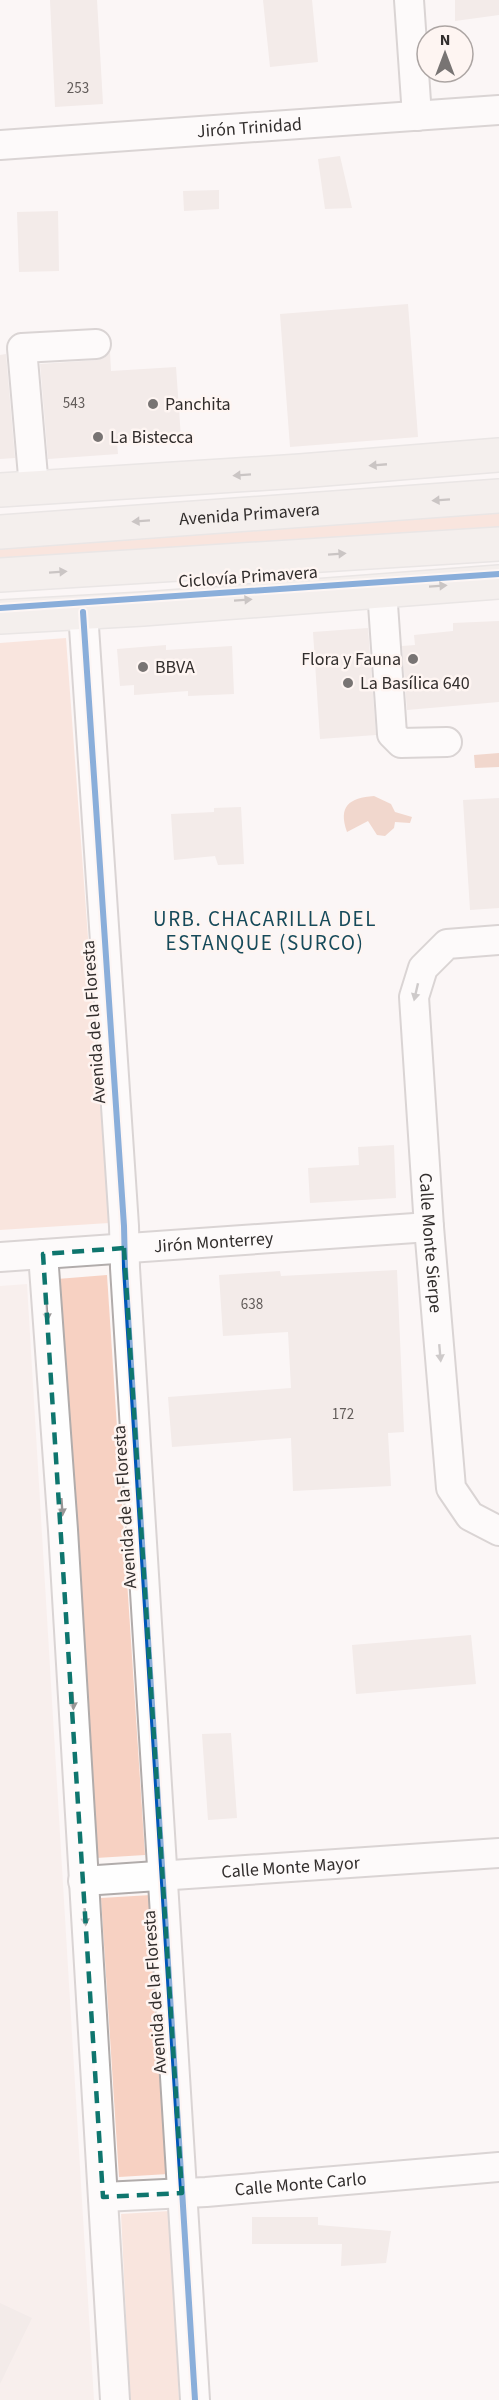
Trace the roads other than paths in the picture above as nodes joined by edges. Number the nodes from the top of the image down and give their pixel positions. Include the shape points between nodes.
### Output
1 (409, 0) edge
2 (499, 110) edge
3 (417, 116) junction
4 (0, 145) edge
5 (96, 344) dead end
6 (499, 455) edge
7 (331, 469) junction
8 (34, 488) junction
9 (0, 490) edge
10 (499, 496) edge
11 (334, 508) junction
12 (0, 532) edge
13 (499, 544) edge
14 (193, 563) junction
15 (0, 575) edge
16 (499, 582) edge
17 (382, 590) junction
18 (196, 604) junction
19 (83, 612) junction
20 (0, 617) edge
21 (447, 742) dead end
22 (499, 940) edge
23 (429, 1227) junction
24 (124, 1248) junction
25 (43, 1254) junction
26 (0, 1257) edge
27 (499, 1531) edge
28 (499, 1853) edge
29 (163, 1876) junction
30 (83, 1881) junction
31 (499, 2167) edge
32 (182, 2193) junction
33 (103, 2197) junction
34 (115, 2400) edge
35 (195, 2400) edge

1 - 3 street
2 - 3 street, Jirón Trinidad
3 - 4 street, Jirón Trinidad
5 - 8 street via 22,348
6 -> 7 main road
7 -> 8 main road
7 - 11 main road
8 - 9 main road
10 -> 11 main road, Avenida Primavera
11 -> 12 main road, Avenida Primavera
14 -> 13 main road
15 -> 14 main road
14 - 18 main road
17 -> 16 main road
18 -> 17 main road
17 - 21 street via 392,734 401,743
18 - 19 main road
19 - 20 main road
19 - 24 street, Avenida de la Floresta
22 -> 23 street, Calle Monte Sierpe via 447,944 423,968 414,997
23 - 24 street, Jirón Monterrey
23 -> 27 street, Calle Monte Sierpe via 451,1488 470,1516
24 - 25 street, Jirón Monterrey
24 - 29 street, Avenida de la Floresta
25 - 26 street, Jirón Monterrey
25 -> 30 street
28 - 29 street, Calle Monte Mayor
29 - 30 street, Calle Monte Mayor
29 - 32 street, Avenida de la Floresta
30 -> 33 street
31 - 32 street, Calle Monte Carlo
32 - 33 street, Calle Monte Carlo
32 - 35 street, Avenida de la Floresta
33 - 34 street

